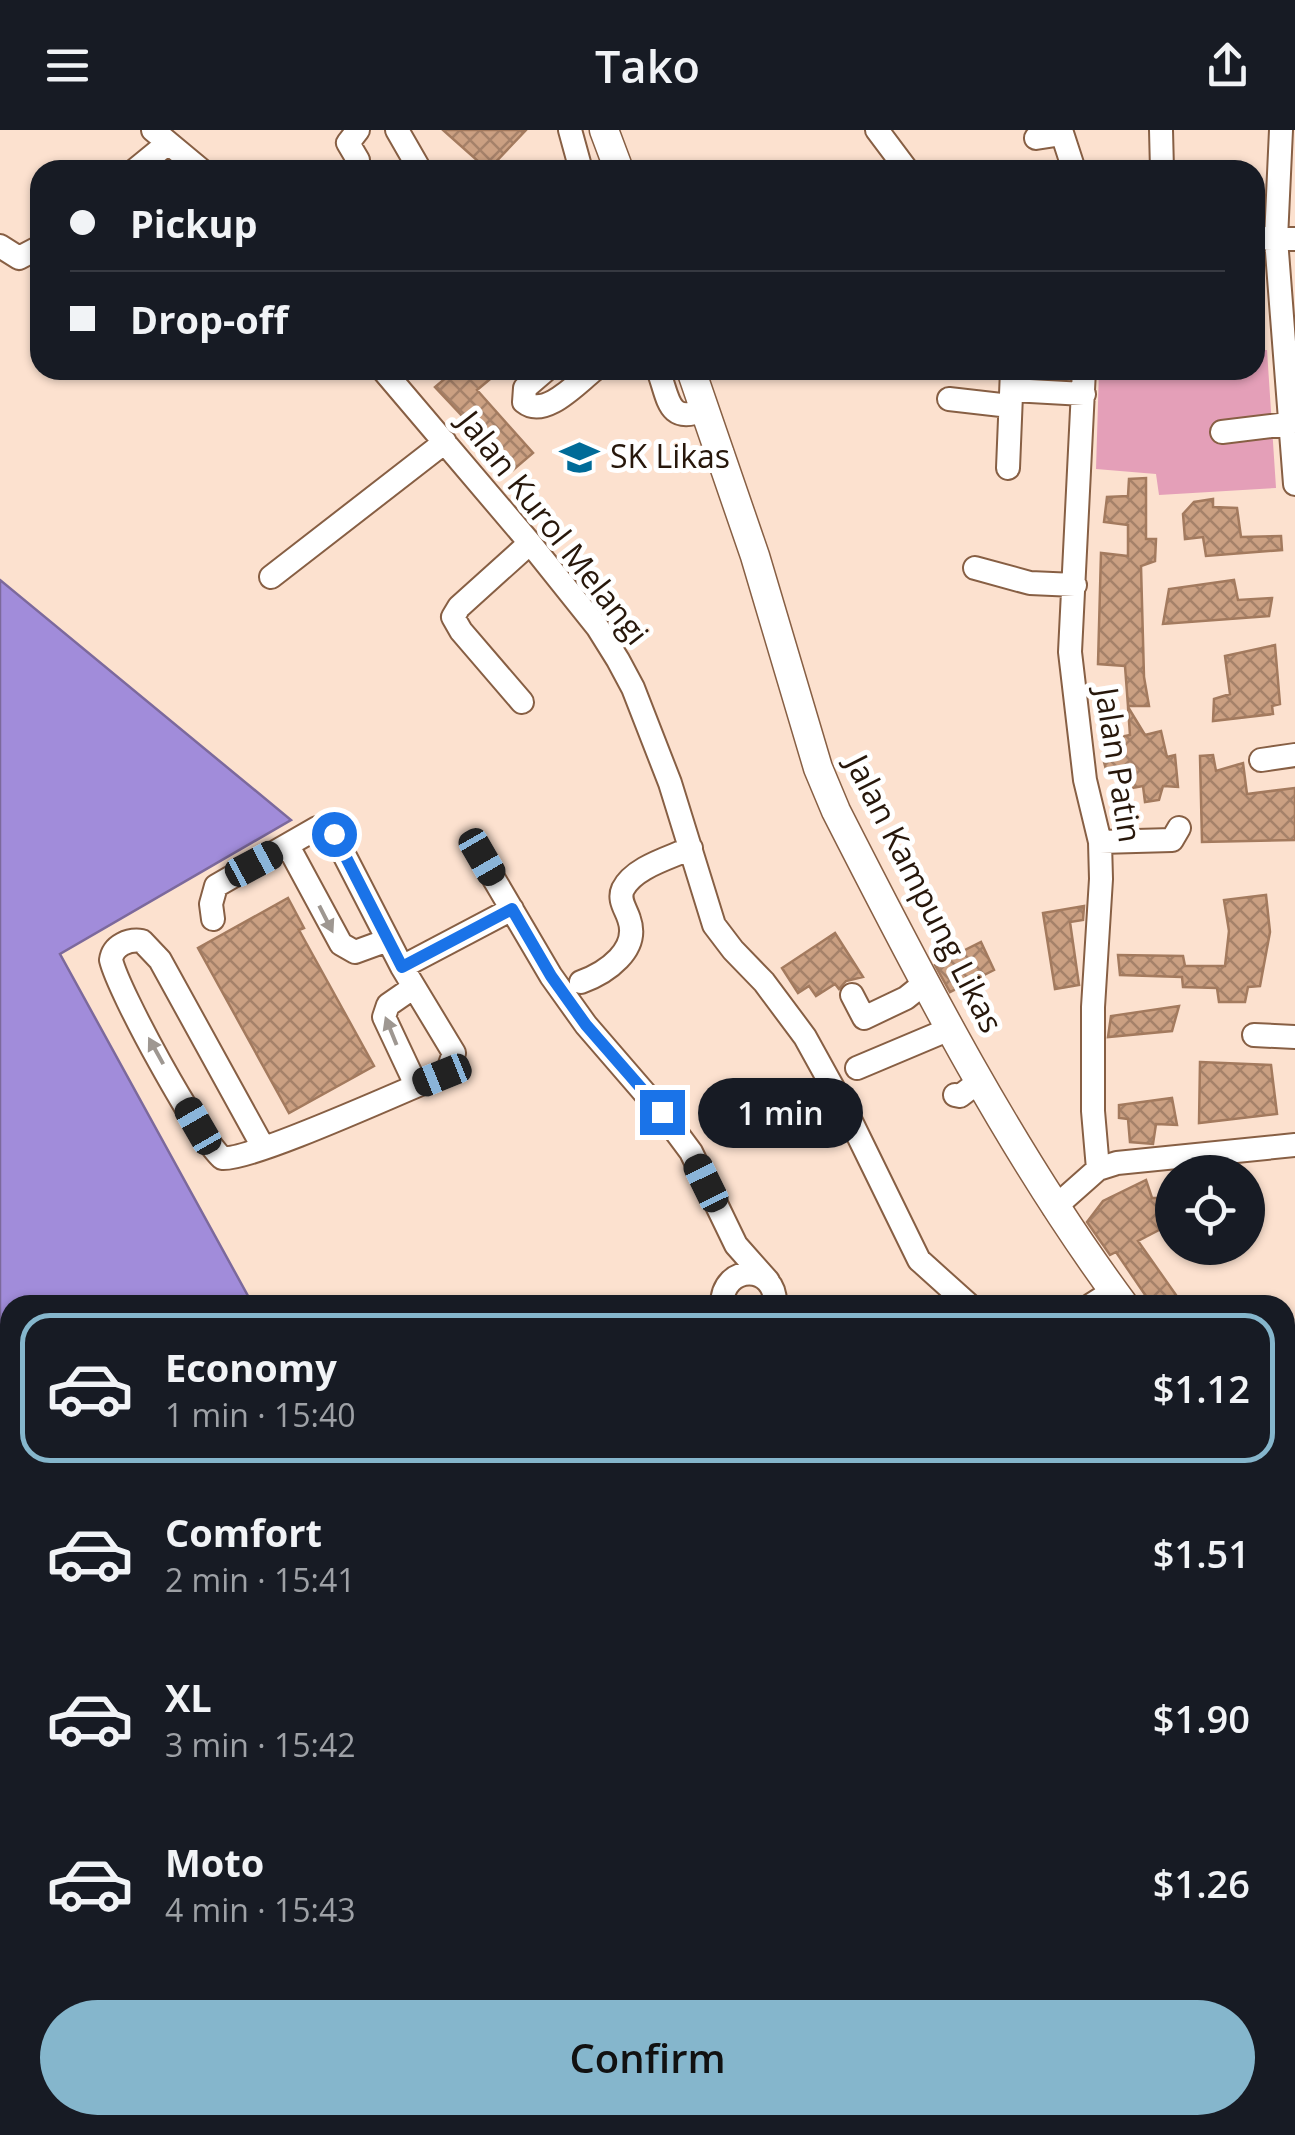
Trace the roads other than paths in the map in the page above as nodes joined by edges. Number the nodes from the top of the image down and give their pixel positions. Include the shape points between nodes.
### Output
1 (358, 130) edge
2 (397, 130) edge
3 (570, 130) edge
4 (604, 130) edge
5 (877, 130) edge
6 (1161, 130) edge
7 (1281, 130) edge
8 (1062, 132) edge
9 (160, 137) edge
10 (1036, 138) dead end
11 (143, 160) edge
12 (188, 160) edge
13 (358, 160) dead end
14 (414, 160) edge
15 (578, 160) edge
16 (615, 160) edge
17 (900, 160) edge
18 (1071, 160) edge
19 (1162, 160) edge
20 (1275, 239) edge
21 (0, 246) edge
22 (30, 252) edge
23 (392, 380) edge
24 (534, 380) edge
25 (581, 380) edge
26 (662, 380) edge
27 (694, 380) edge
28 (1084, 380) edge
29 (1011, 389) edge
30 (1084, 394) junction
31 (949, 398) dead end
32 (704, 410) junction
33 (1288, 424) junction
34 (1222, 432) dead end
35 (445, 442) junction
36 (1008, 468) dead end
37 (1295, 484) edge
38 (530, 542) junction
39 (975, 568) dead end
40 (272, 577) dead end
41 (1075, 586) junction
42 (522, 702) dead end
43 (1295, 755) edge
44 (1261, 760) dead end
45 (1178, 828) dead end
46 (1100, 842) junction
47 (288, 846) junction
48 (691, 848) junction
49 (482, 857) dead end
50 (512, 909) junction
51 (213, 919) dead end
52 (388, 940) junction
53 (408, 977) junction
54 (581, 982) dead end
55 (926, 982) junction
56 (852, 995) dead end
57 (952, 1028) junction
58 (1254, 1035) dead end
59 (1295, 1038) edge
60 (857, 1068) dead end
61 (982, 1080) junction
62 (416, 1085) junction
63 (955, 1095) dead end
64 (1295, 1144) edge
65 (263, 1147) junction
66 (1098, 1169) junction
67 (1054, 1208) junction
68 (736, 1245) junction
69 (768, 1281) junction
70 (723, 1295) edge
71 (725, 1295) edge
72 (774, 1295) edge
73 (958, 1295) edge
74 (1106, 1295) edge

1 - 13 street via 348,143
2 - 14 street
3 - 15 street
4 - 16 main road
5 - 17 street
6 - 19 street
7 - 20 street
8 - 10 street
8 - 18 street
9 - 11 street
9 - 12 street
20 - 33 street
21 - 22 street via 19,258
23 - 35 street, Jalan Kurol Melangi
24 - 25 street via 525,388 524,402 539,408
26 - 32 street via 680,416
27 - 32 main road, Jalan Kampung Likas
28 - 30 street, Jalan Patin
29 - 30 street
29 - 31 street
29 - 36 street
30 - 41 street, Jalan Patin
32 - 55 main road, Jalan Kampung Likas via 818,768
33 - 34 street
33 - 37 street
35 - 38 street, Jalan Kurol Melangi
35 - 40 street
38 - 42 street via 454,617
38 - 48 street, Jalan Kurol Melangi via 626,672
39 - 41 street via 1030,583
41 - 46 street, Jalan Patin via 1073,694
43 - 44 street
45 - 46 street via 1172,840
46 - 66 street, Jalan Patin via 1092,1035
47 - 51 street via 216,886
47 -> 52 street via 341,944 355,952
47 - 52 street via 317,828 334,834
48 - 54 street via 637,873 622,890 632,934 628,949
48 - 73 street, Jalan Kurol Melangi via 714,925 805,1037 919,1260
49 - 50 street
50 - 53 street
50 - 68 street via 586,1025 691,1152
52 - 53 street
62 -> 53 street via 384,1018
53 - 62 street via 454,1053 442,1075
55 - 56 street via 864,1018
55 - 57 main road, Jalan Kampung Likas
57 - 60 street
57 - 61 main road, Jalan Kampung Likas
58 - 59 street
61 - 63 street
61 - 67 main road, Jalan Kampung Likas
62 - 65 street
64 - 66 street via 1140,1158
65 -> 65 street via 228,1159 210,1145 121,988 111,960 119,946 142,942 160,960
66 - 67 street
67 - 74 main road, Jalan Kampung Likas
68 - 69 street
68 - 70 street
69 - 71 street via 743,1274
69 - 72 street

